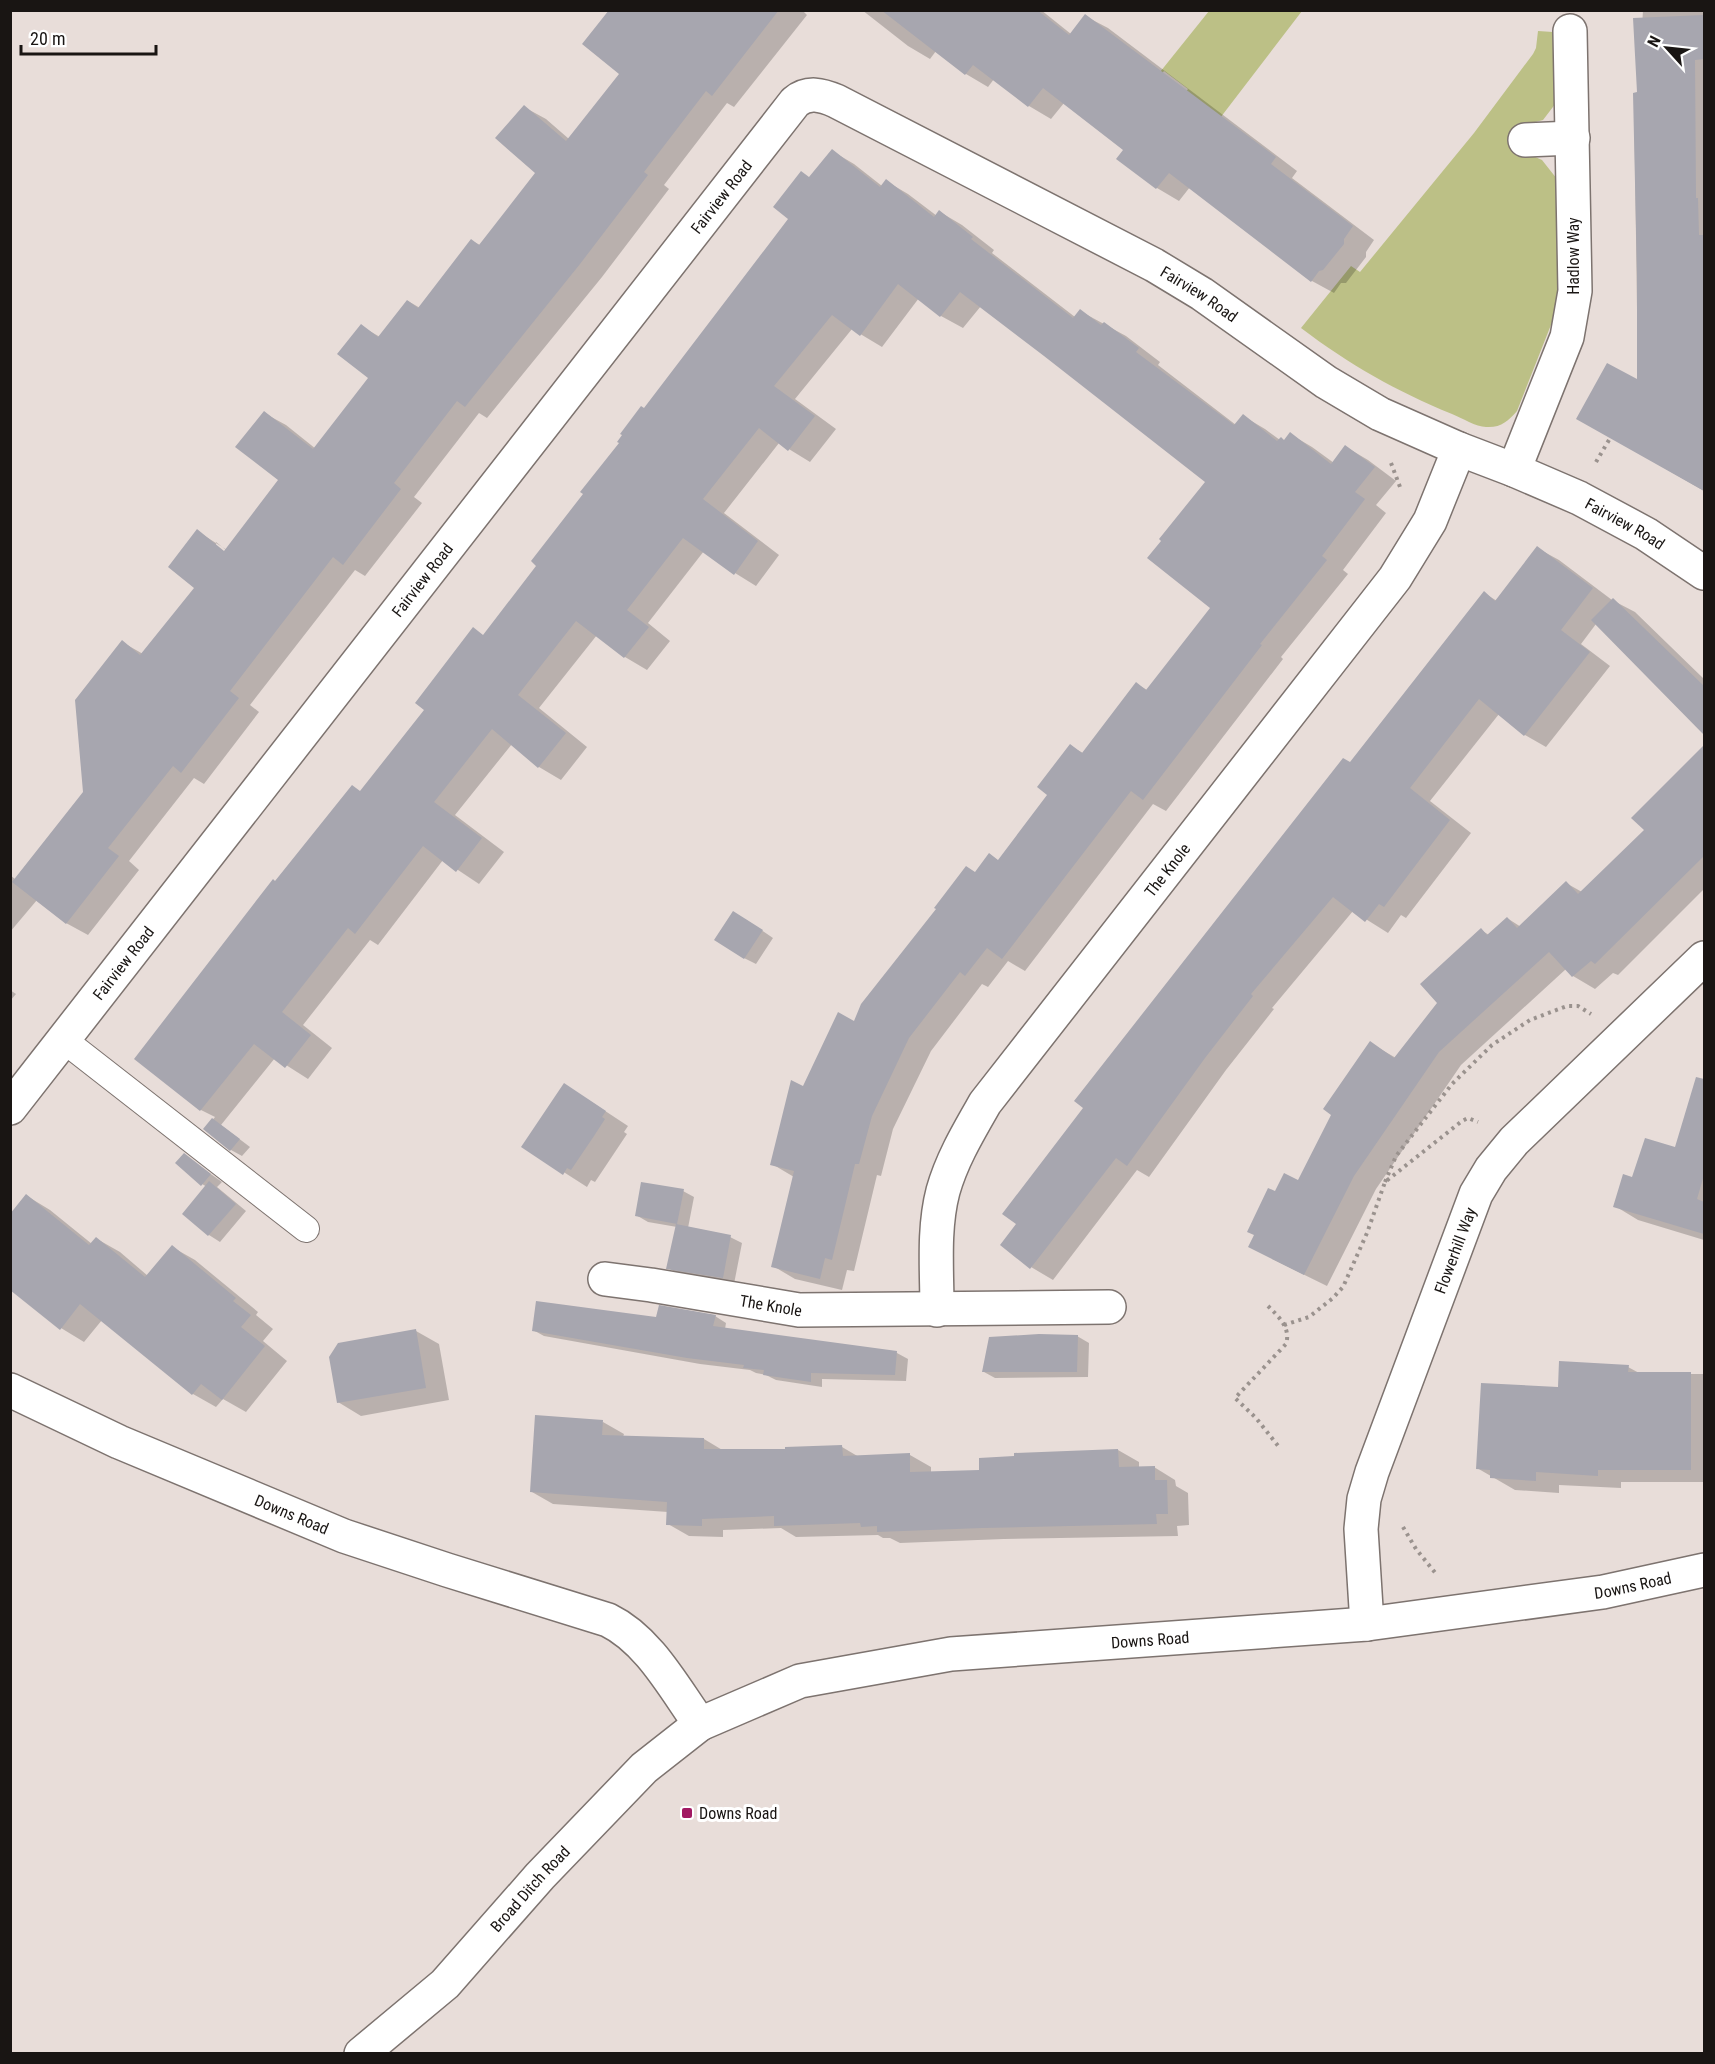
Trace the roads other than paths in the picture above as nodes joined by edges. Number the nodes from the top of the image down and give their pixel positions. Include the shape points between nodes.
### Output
1 (1565, 18) edge
2 (1573, 138) junction
3 (1525, 140) dead end
4 (1459, 450) junction
5 (1514, 470) junction
6 (1704, 573) edge
7 (1704, 958) edge
8 (65, 1041) junction
9 (14, 1096) edge
10 (306, 1229) dead end
11 (605, 1279) dead end
12 (1109, 1307) dead end
13 (938, 1310) junction
14 (10, 1390) edge
15 (1704, 1570) edge
16 (1367, 1624) junction
17 (700, 1724) junction
18 (361, 2054) edge

1 - 2 street, Hadlow Way
2 - 3 street
2 - 5 street, Hadlow Way via 1575,291 1567,337
4 - 5 street, Fairview Road
4 - 8 street, Fairview Road via 1355,400 1202,294 1123,248 836,101 816,94 801,97
4 - 13 street, The Knole via 1430,521 1395,578 985,1103 958,1151 943,1192 936,1240
5 - 6 street, Fairview Road via 1589,503 1646,534
7 - 16 street, Flowerhill Way via 1508,1148 1476,1194 1364,1499 1361,1529
8 - 9 street, Fairview Road
8 - 10 lane
11 - 13 street, The Knole via 800,1310
12 - 13 street, The Knole
14 - 17 street, Downs Road via 118,1442 326,1530 608,1620 648,1652
15 - 16 street, Downs Road via 1603,1592
16 - 17 street, Downs Road via 951,1654 800,1681
17 - 18 street, Broad Ditch Road via 644,1768 445,1983

